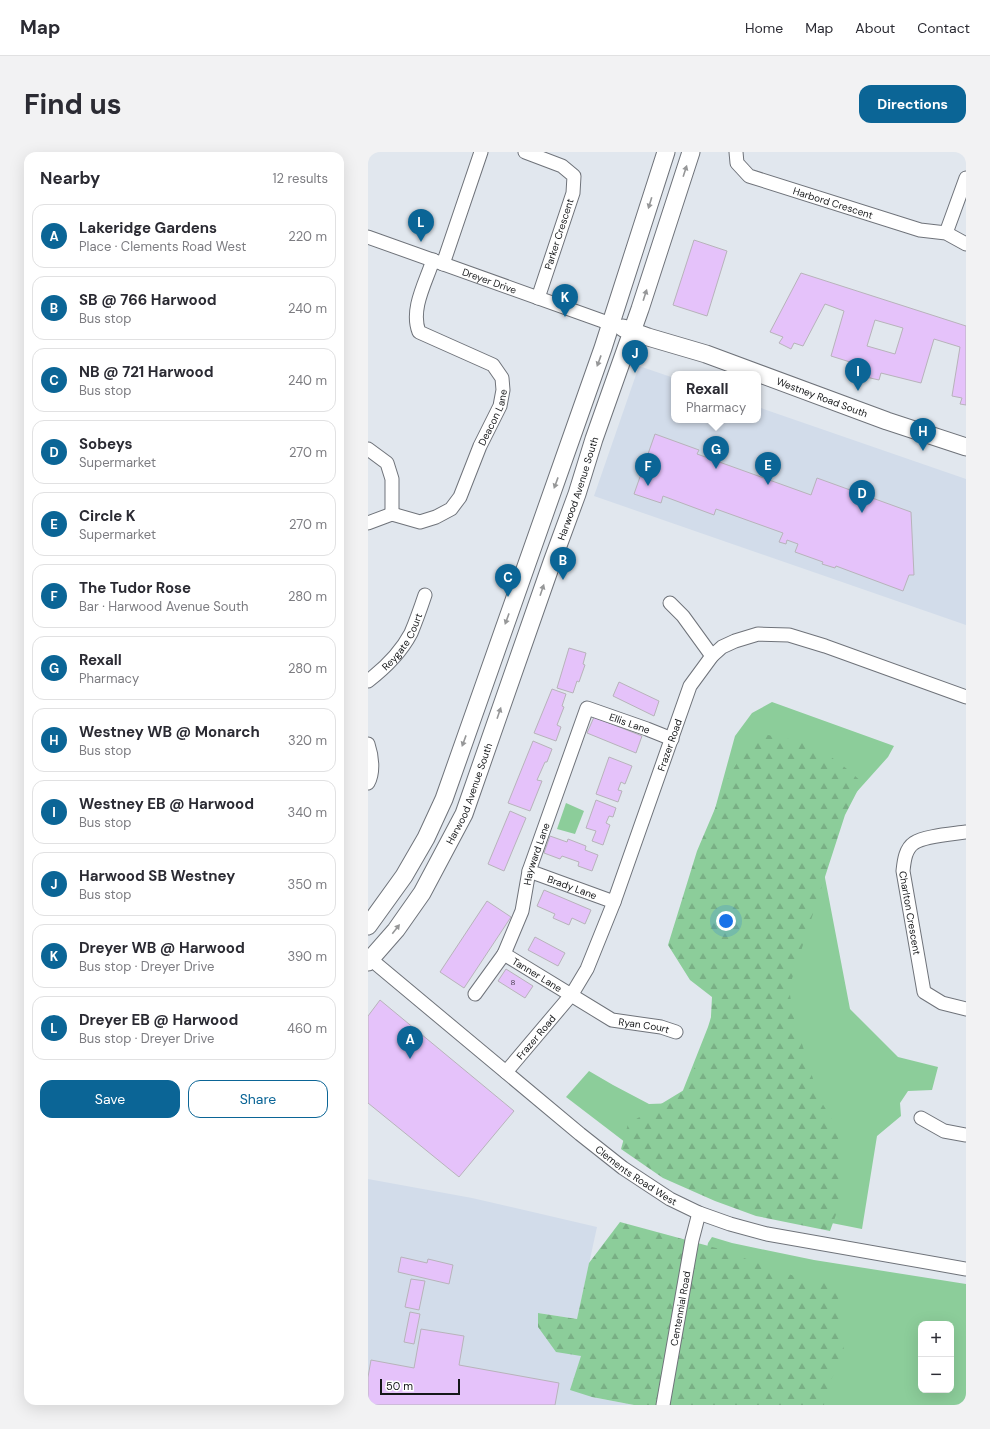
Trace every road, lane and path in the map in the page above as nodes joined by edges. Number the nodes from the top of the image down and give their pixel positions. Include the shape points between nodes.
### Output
1 (481, 152) edge
2 (525, 152) edge
3 (666, 152) edge
4 (691, 152) edge
5 (736, 152) edge
6 (966, 178) edge
7 (946, 233) junction
8 (368, 237) edge
9 (966, 244) edge
10 (438, 262) junction
11 (538, 298) junction
12 (611, 324) junction
13 (632, 332) junction
14 (752, 371) edge
15 (761, 374) edge
16 (966, 447) edge
17 (368, 449) edge
18 (392, 514) junction
19 (368, 524) edge
20 (425, 595) dead end
21 (670, 603) dead end
22 (712, 656) junction
23 (368, 681) edge
24 (966, 697) edge
25 (587, 708) joint
26 (672, 739) junction
27 (368, 744) edge
28 (368, 783) edge
29 (966, 832) edge
30 (530, 871) junction
31 (614, 902) junction
32 (368, 926) edge
33 (504, 954) junction
34 (369, 959) edge
35 (475, 994) dead end
36 (572, 994) junction
37 (966, 1010) edge
38 (676, 1032) dead end
39 (506, 1072) junction
40 (921, 1118) dead end
41 (966, 1135) edge
42 (699, 1213) junction
43 (966, 1269) edge
44 (663, 1405) edge

1 - 10 street
2 - 11 street, Parker Crescent via 562,166 574,176 572,193
3 -> 12 main road, Harwood Avenue South
13 -> 4 main road, Harwood Avenue South
5 - 7 street, Harbord Crescent via 737,163 749,176 920,230
6 - 7 street
7 - 9 street
8 - 10 street, Dreyer Drive
10 - 11 street, Dreyer Drive
10 - 18 street, Deacon Lane via 418,302 418,332 493,365 502,378 503,390 500,406 480,446 460,497 451,509 420,522
11 - 12 street, Dreyer Drive
12 - 13 main road, Westney Road South
12 -> 32 main road, Harwood Avenue South via 444,799 426,838 404,876
13 - 14 main road, Westney Road South
34 -> 13 main road, Harwood Avenue South via 396,930 422,893 464,814
15 - 16 main road, Westney Road South
17 - 18 street via 387,463 392,479
18 - 19 street
20 - 23 street, Reygate Court via 410,633 398,653
21 - 22 street via 683,616
22 - 24 street, Frazer Road via 722,647 758,634 790,635
22 - 26 street, Frazer Road via 690,686
25 - 26 street, Ellis Lane
25 - 30 street, Hayward Lane
26 - 31 street, Frazer Road
27 - 28 street via 372,770
29 - 37 street, Charlton Crescent via 913,843 904,857 903,871 924,992 942,1004
30 - 31 street, Brady Lane
30 - 33 street, Hayward Lane via 522,911
31 - 36 street, Frazer Road via 587,969
33 - 35 street, Hayward Lane
33 - 36 street, Tanner Lane
34 - 39 street, Clements Road West
36 - 38 street, Ryan Court via 612,1020 661,1027
36 - 39 street, Frazer Road
39 - 42 street, Clements Road West via 623,1168 670,1199
40 - 41 street via 944,1131
42 - 43 street, Clements Road West via 767,1234
42 - 44 street, Centennial Road

